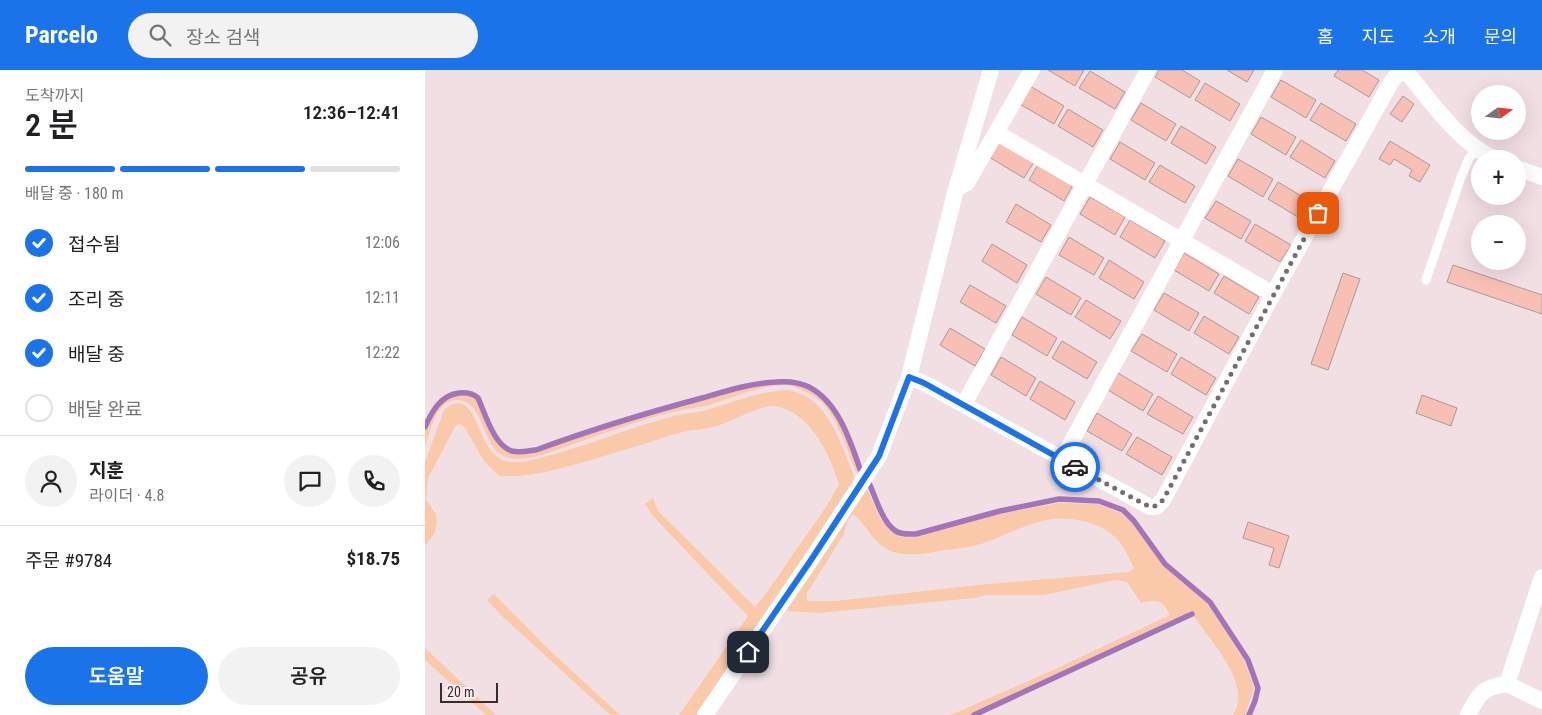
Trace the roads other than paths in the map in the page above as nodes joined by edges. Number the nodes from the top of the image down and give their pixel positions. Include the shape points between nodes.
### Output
1 (991, 70) edge
2 (1032, 70) edge
3 (1148, 70) edge
4 (1275, 70) edge
5 (1405, 70) edge
6 (997, 133) junction
7 (1477, 149) joint
8 (1526, 171) edge
9 (1542, 177) edge
10 (1085, 184) junction
11 (956, 189) junction
12 (1182, 241) junction
13 (1425, 280) dead end
14 (1273, 294) junction
15 (909, 377) junction
16 (963, 404) junction
17 (1062, 459) junction
18 (1542, 577) edge
19 (1507, 684) junction
20 (1542, 701) edge
21 (705, 715) edge
22 (1468, 715) edge

1 - 11 street
2 - 6 street
3 - 10 street
4 - 12 street
5 - 7 street via 1446,120
5 - 14 street via 1390,84
6 - 10 street
6 - 11 street via 967,183
7 - 13 lane via 1469,158 1460,180
8 - 9 street
10 - 12 street
10 - 16 street
11 - 15 street
12 - 14 street
12 - 17 street
14 - 17 street via 1158,504 1150,507
15 - 16 street
15 - 21 street via 879,456
16 - 17 street
18 - 19 street
19 - 20 street
19 - 22 street via 1491,686 1477,697

